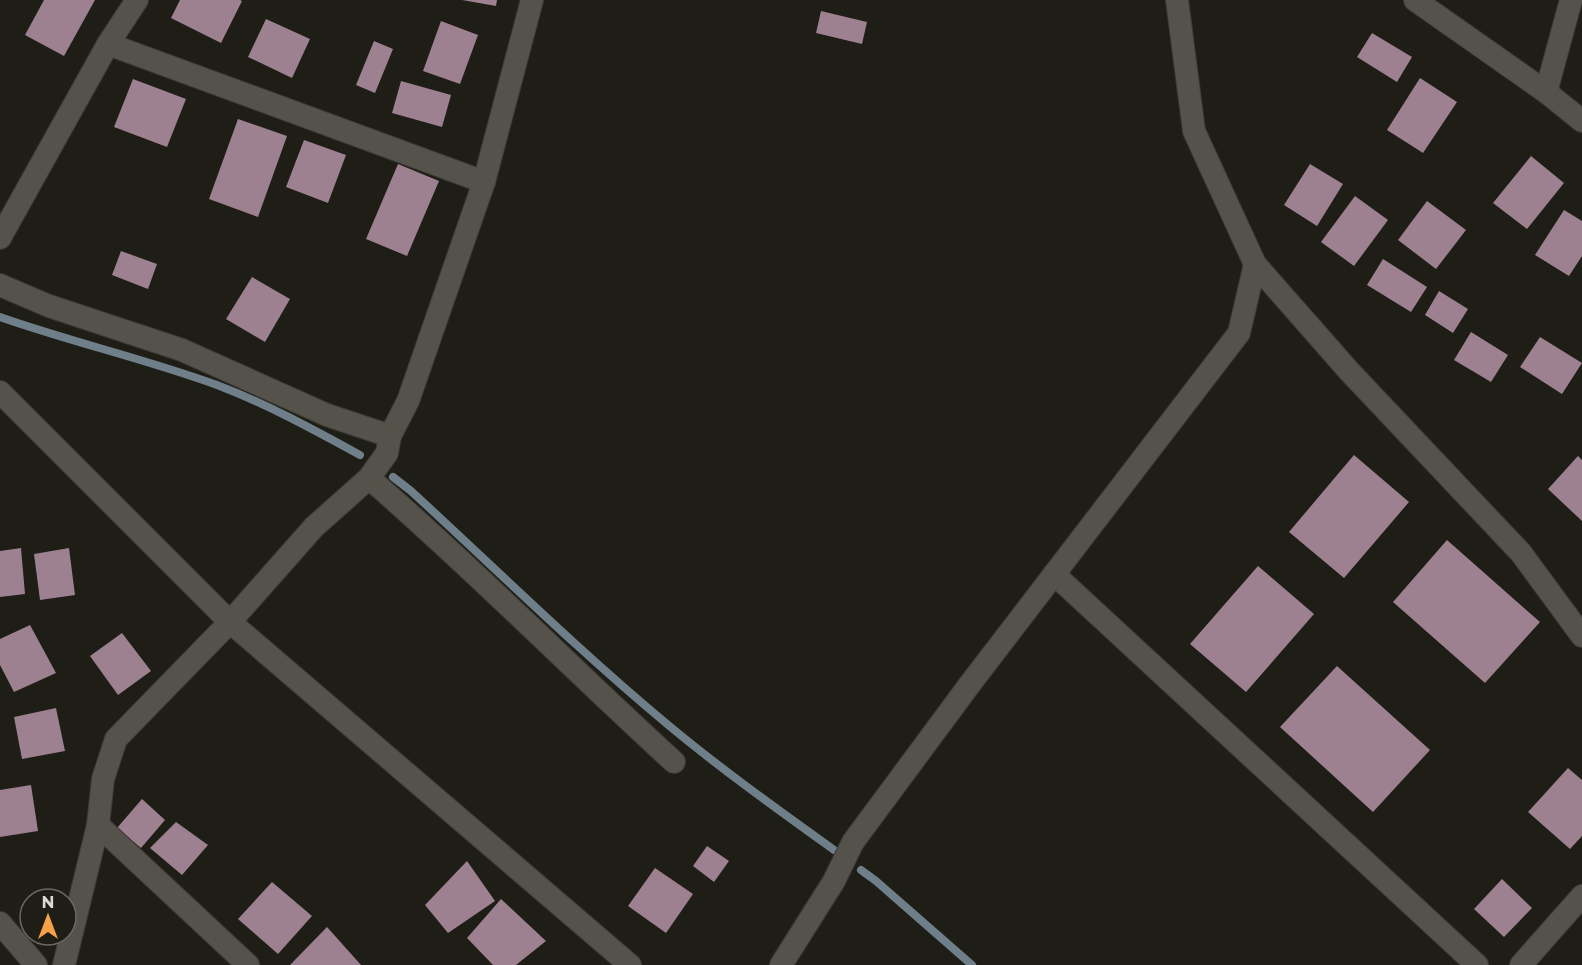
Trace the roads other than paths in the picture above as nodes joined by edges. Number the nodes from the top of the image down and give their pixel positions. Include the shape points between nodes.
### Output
1 (137, 0) edge
2 (532, 0) edge
3 (1177, 0) edge
4 (1415, 0) edge
5 (1571, 0) edge
6 (108, 44) junction
7 (1546, 92) junction
8 (1582, 121) edge
9 (484, 182) junction
10 (0, 238) edge
11 (1255, 264) junction
12 (0, 285) edge
13 (0, 392) edge
14 (388, 445) junction
15 (369, 478) junction
16 (1054, 574) junction
17 (230, 622) junction
18 (1582, 636) edge
19 (674, 762) dead end
20 (98, 825) junction
21 (1582, 896) edge
22 (0, 923) edge
23 (36, 965) edge
24 (64, 965) edge
25 (248, 965) edge
26 (630, 965) edge
27 (781, 965) edge
28 (1477, 965) edge
29 (1521, 965) edge

1 - 6 street
2 - 9 street
3 - 11 street via 1194,131
4 - 7 street
5 - 7 street
6 - 9 street
6 - 10 street
7 - 8 street
9 - 14 street via 408,401
11 - 16 street via 1239,333
11 - 18 street via 1349,371 1521,553
12 - 14 street via 49,306 182,351
13 - 17 street
14 - 15 street
15 - 17 street via 314,527
15 - 19 street via 440,539
16 - 27 street via 853,842 834,881
16 - 28 street
17 - 20 street via 117,739 103,779
17 - 26 street
20 - 24 street
20 - 25 street
21 - 29 street
22 - 23 street

